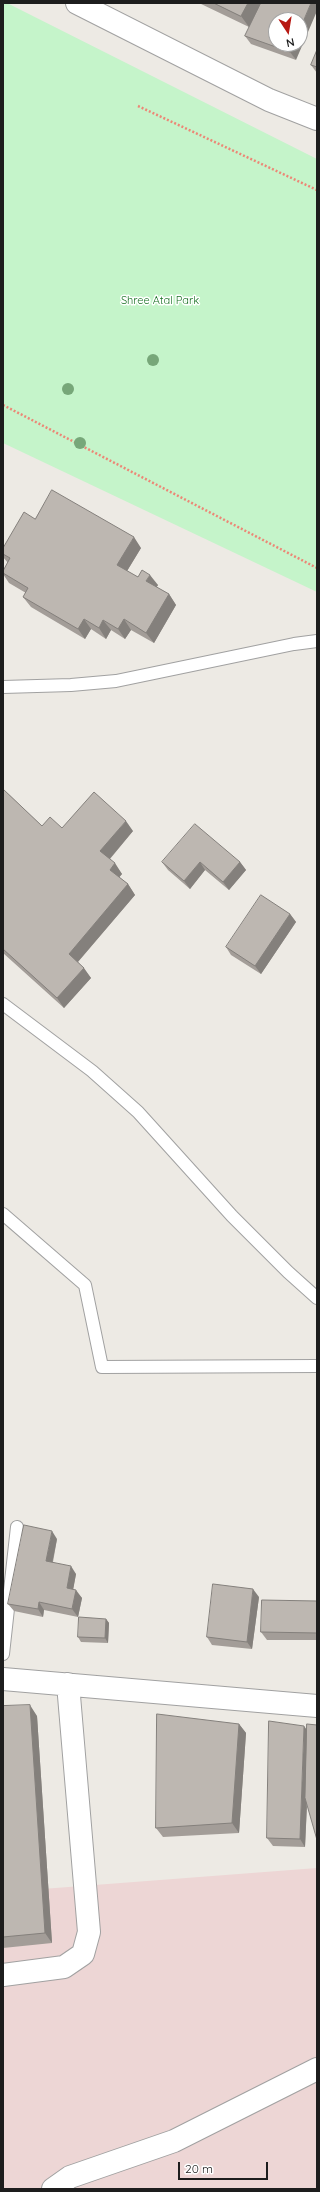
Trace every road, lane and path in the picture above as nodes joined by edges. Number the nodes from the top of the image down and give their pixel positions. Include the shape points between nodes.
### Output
1 (77, 3) edge
2 (138, 106) dead end
3 (317, 119) edge
4 (317, 190) edge
5 (3, 405) edge
6 (317, 568) edge
7 (317, 642) edge
8 (3, 687) edge
9 (3, 1004) edge
10 (3, 1214) edge
11 (317, 1298) edge
12 (317, 1366) edge
13 (17, 1527) dead end
14 (3, 1654) edge
15 (3, 1679) edge
16 (68, 1684) junction
17 (317, 1706) edge
18 (3, 1975) edge
19 (317, 2069) edge
20 (53, 2189) edge

1 - 3 street via 269,100
2 - 4 path
5 - 6 path
7 - 8 lane via 294,644 116,681 71,686
9 - 11 lane via 92,1071 138,1112 232,1216
10 - 12 lane via 85,1285 102,1367
13 - 14 lane
15 - 16 street
16 - 17 street
16 - 18 street via 89,1932 83,1954 64,1967
19 - 20 street via 174,2141 70,2177

